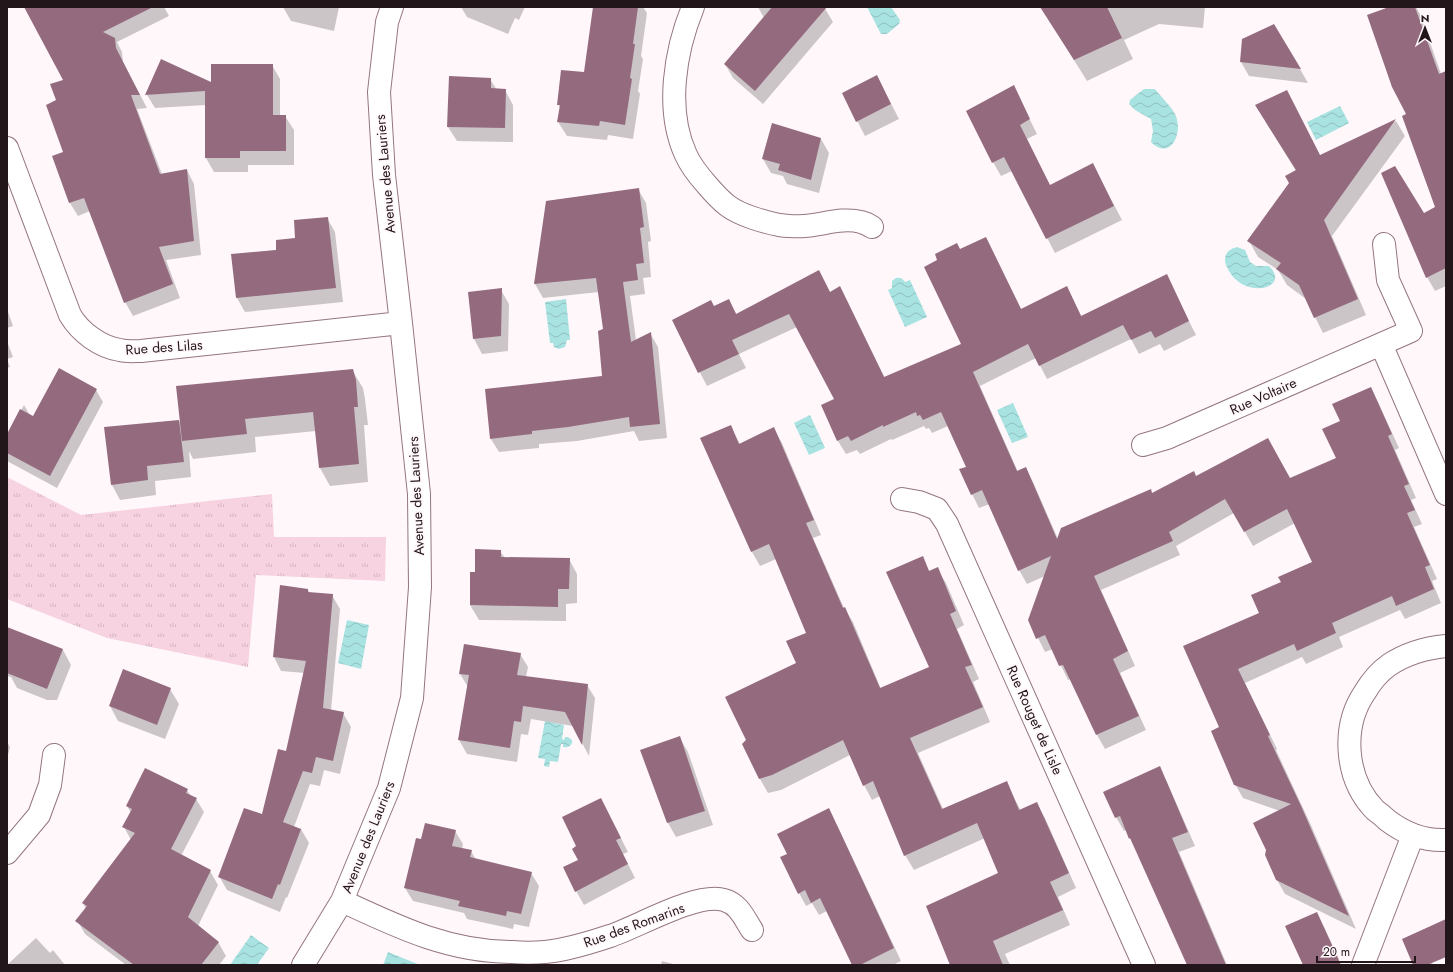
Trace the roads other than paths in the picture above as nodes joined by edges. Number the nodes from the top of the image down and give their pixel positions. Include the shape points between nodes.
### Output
1 (392, 7) edge
2 (693, 7) edge
3 (7, 148) edge
4 (872, 227) dead end
5 (1384, 244) dead end
6 (401, 323) junction
7 (1381, 344) junction
8 (1143, 445) dead end
9 (1444, 485) edge
10 (902, 499) dead end
11 (1446, 646) edge
12 (54, 755) dead end
13 (1413, 835) junction
14 (1446, 840) edge
15 (7, 853) edge
16 (342, 901) junction
17 (752, 930) dead end
18 (303, 965) edge
19 (1144, 965) edge
20 (1363, 965) edge

1 - 6 street, Avenue des Lauriers via 387,22 379,92 384,175
2 - 4 street via 680,46 676,68 675,115 686,156 699,176 729,207 753,218 802,227 842,221 861,222
3 - 6 street, Rue des Lilas via 70,315 76,324 101,344 119,350 142,351
5 - 7 street, Rue Voltaire via 1388,280 1411,331
6 - 16 street, Avenue des Lauriers via 419,494 420,586 412,698 389,788
7 - 8 street, Rue Voltaire via 1167,438
7 - 9 street
10 - 19 street, Rue Rouget de Lisle via 937,509 947,524
11 - 13 street via 1426,648 1388,665 1372,681 1359,701 1351,724 1349,746 1352,770 1362,792 1375,810 1394,826
12 - 15 street via 50,784 39,815
13 - 14 street
13 - 20 street
16 - 17 street, Rue des Romarins via 439,942 510,952 545,952 579,945 611,936 685,905 704,900 723,900 737,906
16 - 18 street, Avenue des Lauriers

